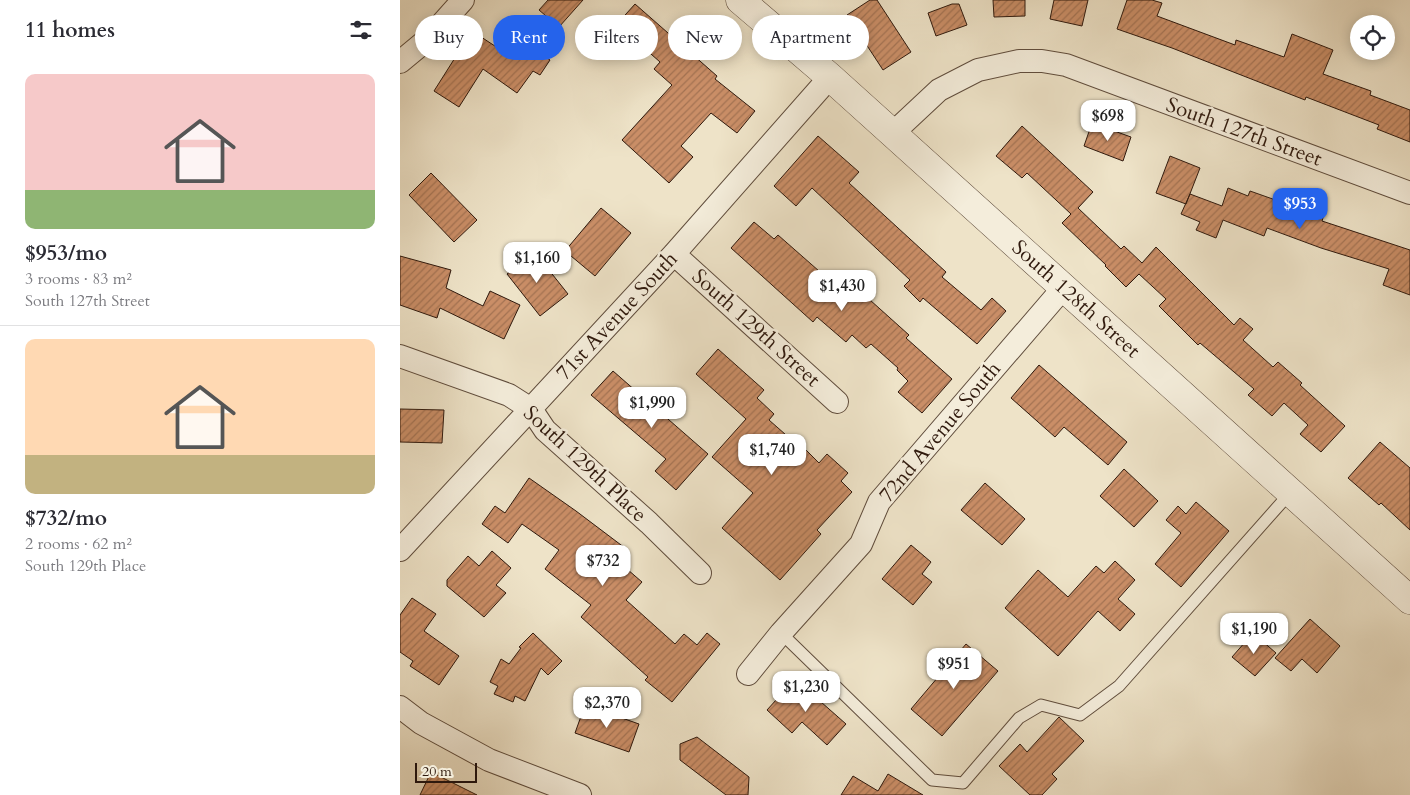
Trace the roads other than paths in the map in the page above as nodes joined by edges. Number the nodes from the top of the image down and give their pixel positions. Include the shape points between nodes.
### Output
1 (463, 0) edge
2 (740, 0) edge
3 (400, 62) edge
4 (830, 77) junction
5 (893, 133) junction
6 (1410, 194) edge
7 (674, 254) junction
8 (1064, 287) junction
9 (400, 356) edge
10 (838, 402) dead end
11 (531, 409) junction
12 (1290, 493) junction
13 (400, 550) edge
14 (700, 573) dead end
15 (1410, 600) edge
16 (781, 633) junction
17 (748, 674) dead end
18 (400, 707) edge
19 (580, 795) edge

1 - 3 street via 429,38
2 - 4 street, South 128th Street
4 - 5 street, South 128th Street
4 - 7 street, 71st Avenue South
5 - 6 street, South 127th Street via 939,90 978,70 1019,61 1042,61 1066,65
5 - 8 street, South 128th Street
7 - 10 street, South 129th Street
7 - 11 street, 71st Avenue South
8 - 12 street, South 128th Street
8 - 16 street, 72nd Avenue South via 879,502 861,544
9 - 11 street, South 129th Place via 509,395
11 - 13 street, 71st Avenue South
11 - 14 street, South 129th Place via 545,430
12 - 15 street, South 128th Street
12 - 16 lane via 1119,686 1080,715 1041,705 1019,718 963,783 932,780
16 - 17 street, 72nd Avenue South
18 - 19 street via 421,723 489,760

